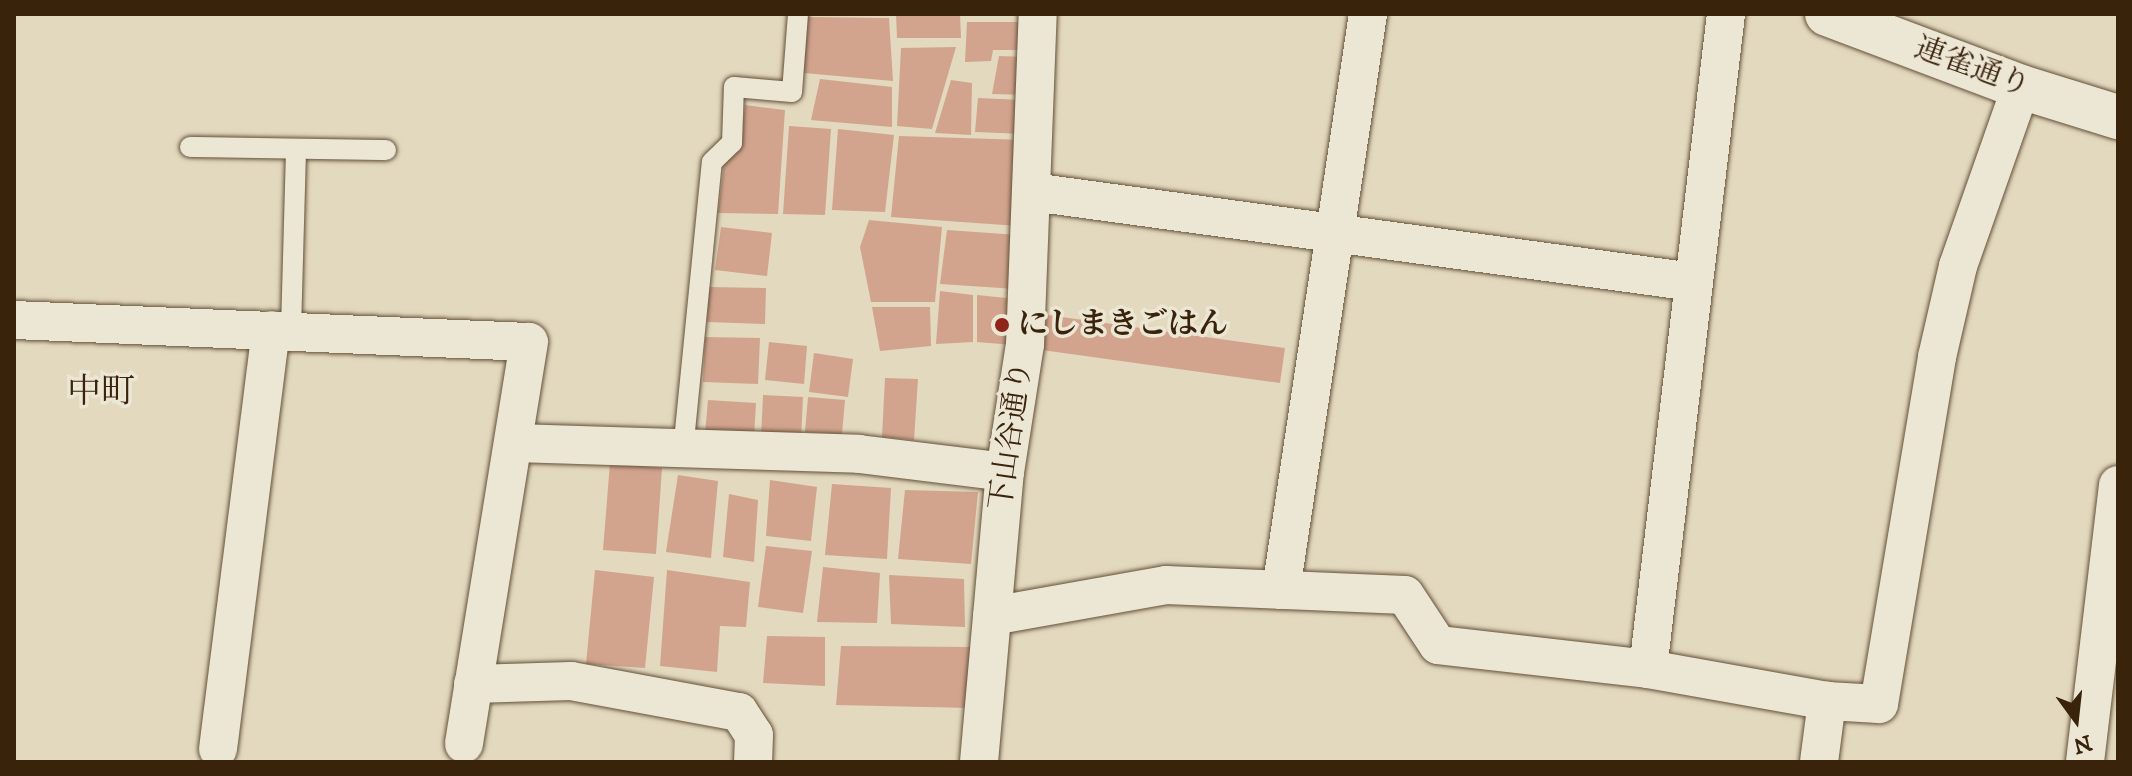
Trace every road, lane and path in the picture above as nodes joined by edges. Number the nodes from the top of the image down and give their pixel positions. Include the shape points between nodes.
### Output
1 (798, 14) edge
2 (1038, 14) edge
3 (1368, 14) edge
4 (1726, 14) edge
5 (1827, 14) edge
6 (1889, 26) edge
7 (2021, 87) junction
8 (2118, 117) edge
9 (190, 147) dead end
10 (296, 149) junction
11 (386, 150) dead end
12 (1032, 192) junction
13 (1337, 232) junction
14 (1693, 282) junction
15 (14, 320) edge
16 (281, 330) junction
17 (515, 443) junction
18 (683, 451) junction
19 (1005, 472) junction
20 (2118, 485) edge
21 (1281, 590) junction
22 (992, 616) junction
23 (1648, 669) junction
24 (473, 684) junction
25 (1827, 701) junction
26 (218, 749) dead end
27 (463, 753) edge
28 (753, 762) edge
29 (979, 762) edge
30 (1819, 762) edge
31 (2085, 762) edge

1 - 18 lane via 792,92 734,87 732,143 712,162
2 - 12 street, 下山谷通り
3 - 13 street
4 - 14 street
5 - 6 main road, 連雀通り
6 - 7 main road, 連雀通り
7 - 8 main road, 連雀通り
7 - 25 street via 1958,266 1879,704
9 - 10 lane
10 - 11 lane
10 - 16 lane
12 - 13 street
12 - 19 street, 下山谷通り via 1025,345
13 - 14 street
13 - 21 street
14 - 23 street
15 - 16 street
16 - 17 street via 529,342
16 - 26 street
17 - 18 street
17 - 24 street
18 - 19 street via 859,454
19 - 22 street, 下山谷通り
20 - 31 street
21 - 22 street via 1166,585
21 - 23 street via 1405,595 1438,645
22 - 29 street, 下山谷通り
23 - 25 street
24 - 27 street
24 - 28 street via 571,681 739,712 754,735
25 - 30 street

